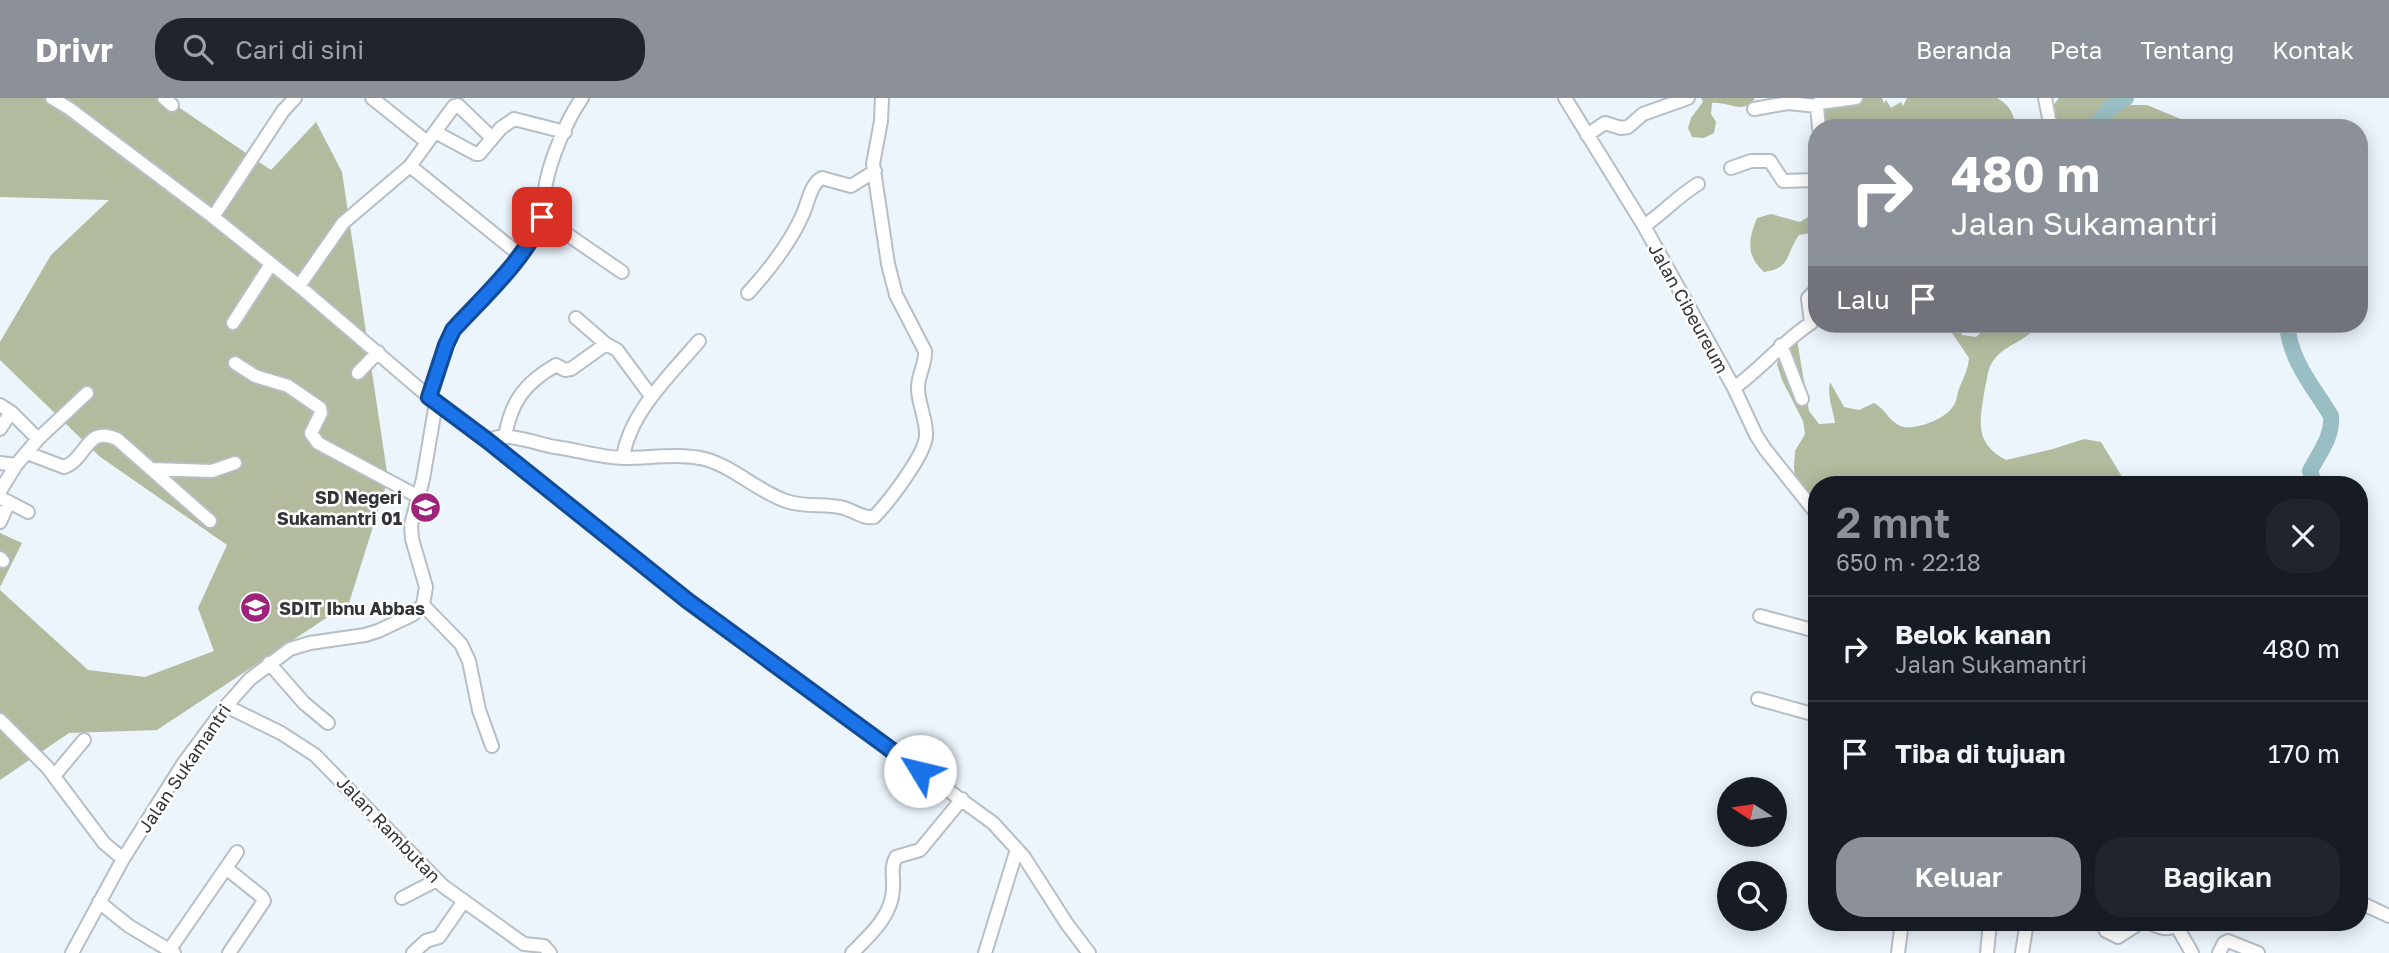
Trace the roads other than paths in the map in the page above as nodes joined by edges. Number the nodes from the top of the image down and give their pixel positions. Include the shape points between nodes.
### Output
1 (52, 98) edge
2 (79, 98) edge
3 (295, 98) edge
4 (372, 98) edge
5 (582, 98) edge
6 (882, 98) edge
7 (1565, 98) edge
8 (1688, 98) edge
9 (1856, 98) edge
10 (2045, 98) edge
11 (1817, 106) junction
12 (70, 109) junction
13 (1754, 109) dead end
14 (1818, 119) edge
15 (2049, 119) edge
16 (565, 132) junction
17 (1587, 135) junction
18 (431, 137) junction
19 (492, 138) junction
20 (410, 166) junction
21 (1731, 168) dead end
22 (875, 171) junction
23 (1808, 180) edge
24 (1698, 184) dead end
25 (213, 217) junction
26 (542, 217) junction
27 (1644, 226) junction
28 (520, 255) junction
29 (271, 264) junction
30 (622, 272) dead end
31 (299, 286) junction
32 (748, 293) dead end
33 (576, 318) dead end
34 (233, 323) dead end
35 (1808, 326) edge
36 (699, 341) dead end
37 (606, 344) junction
38 (1781, 345) junction
39 (377, 352) junction
40 (235, 363) dead end
41 (358, 373) dead end
42 (1734, 388) junction
43 (86, 393) dead end
44 (651, 396) junction
45 (1802, 399) dead end
46 (432, 400) junction
47 (6, 409) edge
48 (0, 429) edge
49 (505, 436) junction
50 (38, 439) junction
51 (488, 441) junction
52 (27, 453) junction
53 (623, 458) junction
54 (0, 463) edge
55 (234, 463) dead end
56 (16, 465) junction
57 (150, 468) junction
58 (0, 491) edge
59 (418, 496) junction
60 (5, 500) edge
61 (1808, 503) edge
62 (28, 512) dead end
63 (210, 521) dead end
64 (0, 522) edge
65 (423, 605) junction
66 (1760, 616) dead end
67 (1808, 629) edge
68 (269, 663) junction
69 (1758, 699) dead end
70 (226, 706) junction
71 (1808, 713) edge
72 (0, 720) edge
73 (328, 723) dead end
74 (84, 740) dead end
75 (492, 746) dead end
76 (54, 776) junction
77 (962, 799) junction
78 (1017, 849) junction
79 (237, 852) dead end
80 (123, 859) junction
81 (226, 868) junction
82 (437, 880) junction
83 (402, 898) dead end
84 (464, 901) junction
85 (99, 902) junction
86 (2368, 906) edge
87 (2389, 916) edge
88 (1901, 931) edge
89 (1989, 931) edge
90 (2026, 931) edge
91 (2106, 931) edge
92 (2127, 931) edge
93 (2177, 931) edge
94 (2179, 931) edge
95 (172, 951) edge
96 (72, 953) edge
97 (229, 953) edge
98 (414, 953) edge
99 (550, 953) edge
100 (852, 953) edge
101 (985, 953) edge
102 (1090, 953) edge
103 (1898, 953) edge
104 (1987, 953) edge
105 (2022, 953) edge
106 (2183, 953) edge
107 (2192, 953) edge
108 (2219, 953) edge
109 (2258, 953) edge

1 - 12 street
2 - 12 street
3 - 25 street
4 - 18 street
5 - 16 street
6 - 22 street
7 - 17 street, Jalan Cibeureum
8 - 17 street via 1639,116 1628,127 1605,123
9 - 11 street
10 - 15 street
11 - 13 street via 1788,103
11 - 14 street
12 - 25 street
16 - 19 street via 516,119
16 - 26 street via 549,172
17 - 27 street, Jalan Cibeureum
18 - 19 street via 472,154 479,154
18 - 19 street via 456,105
18 - 20 street
20 - 28 street
20 - 31 street via 343,223
21 - 23 street via 1770,161 1783,180
22 - 32 street via 852,186 822,178 816,182 781,253
22 - 53 street via 893,286 925,351 918,392 926,435 896,490 876,515 868,518 837,507 787,502 705,460 672,454
24 - 27 street
25 - 29 street
26 - 28 street
26 - 30 street
27 - 42 street, Jalan Cibeureum
28 - 46 street via 453,330
29 - 31 street
29 - 34 street
31 - 39 street
33 - 37 street
35 - 38 street
36 - 44 street
37 - 44 street via 617,350
37 - 49 street via 571,369 556,365 536,379 513,405
38 - 42 street
38 - 45 street
39 - 41 street
39 - 46 street
40 - 59 street via 254,376 288,386 320,408 311,433 318,443
42 - 61 street, Jalan Cibeureum via 1765,449
43 - 50 street
44 - 53 street
46 - 51 street
46 - 59 street
47 - 48 street
47 - 50 street
49 - 51 street
49 - 53 street
50 - 52 street
51 - 77 street via 688,601
52 - 56 street
52 - 57 street via 64,467 94,438 104,435 117,439
54 - 56 street
55 - 57 street via 202,472
56 - 58 street
57 - 63 street
59 - 65 street via 411,533 426,587
60 - 62 street
60 - 64 street
65 - 68 street, Jalan Sukamantri via 378,631 299,646
65 - 75 street via 461,644
66 - 67 street
68 - 70 street, Jalan Sukamantri
68 - 73 street
69 - 71 street
70 - 80 street, Jalan Sukamantri
70 - 82 street, Jalan Rambutan via 315,755
72 - 76 street
74 - 76 street
76 - 80 street via 104,843
77 - 78 street
77 - 100 street via 919,850 896,857 888,911
78 - 101 street
78 - 102 street
79 - 81 street
80 - 85 street, Jalan Sukamantri
81 - 95 street
81 - 97 street via 264,901
82 - 83 street
82 - 84 street, Jalan Rambutan
84 - 98 street via 439,937 426,941
84 - 99 street, Jalan Rambutan via 524,944 544,946
85 - 95 street via 128,926
85 - 96 street, Jalan Sukamantri
86 - 87 street
88 - 103 street
89 - 104 street
90 - 105 street
91 - 92 street via 2118,937
93 - 106 street
94 - 107 street
108 - 109 street via 2228,941

